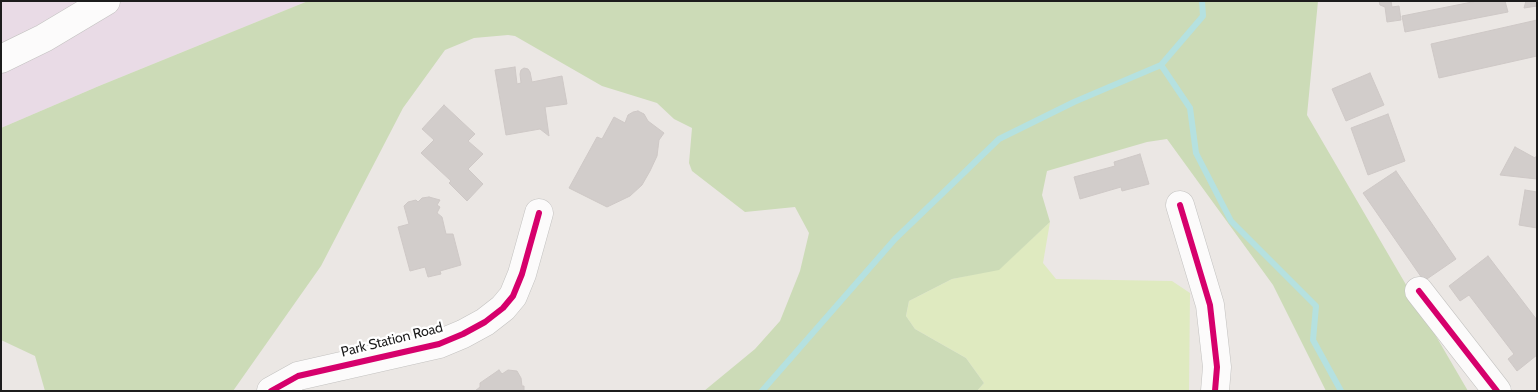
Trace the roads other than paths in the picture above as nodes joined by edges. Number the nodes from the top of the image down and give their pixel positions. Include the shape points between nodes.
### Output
1 (106, 1) edge
2 (1, 59) edge
3 (1180, 205) dead end
4 (539, 213) dead end
5 (1419, 291) dead end
6 (271, 391) edge
7 (1215, 391) edge
8 (1497, 391) edge

1 - 2 street
3 - 7 street via 1210,304 1217,367
4 - 6 street, Park Station Road via 513,296 485,322 439,344 298,376
5 - 8 street

